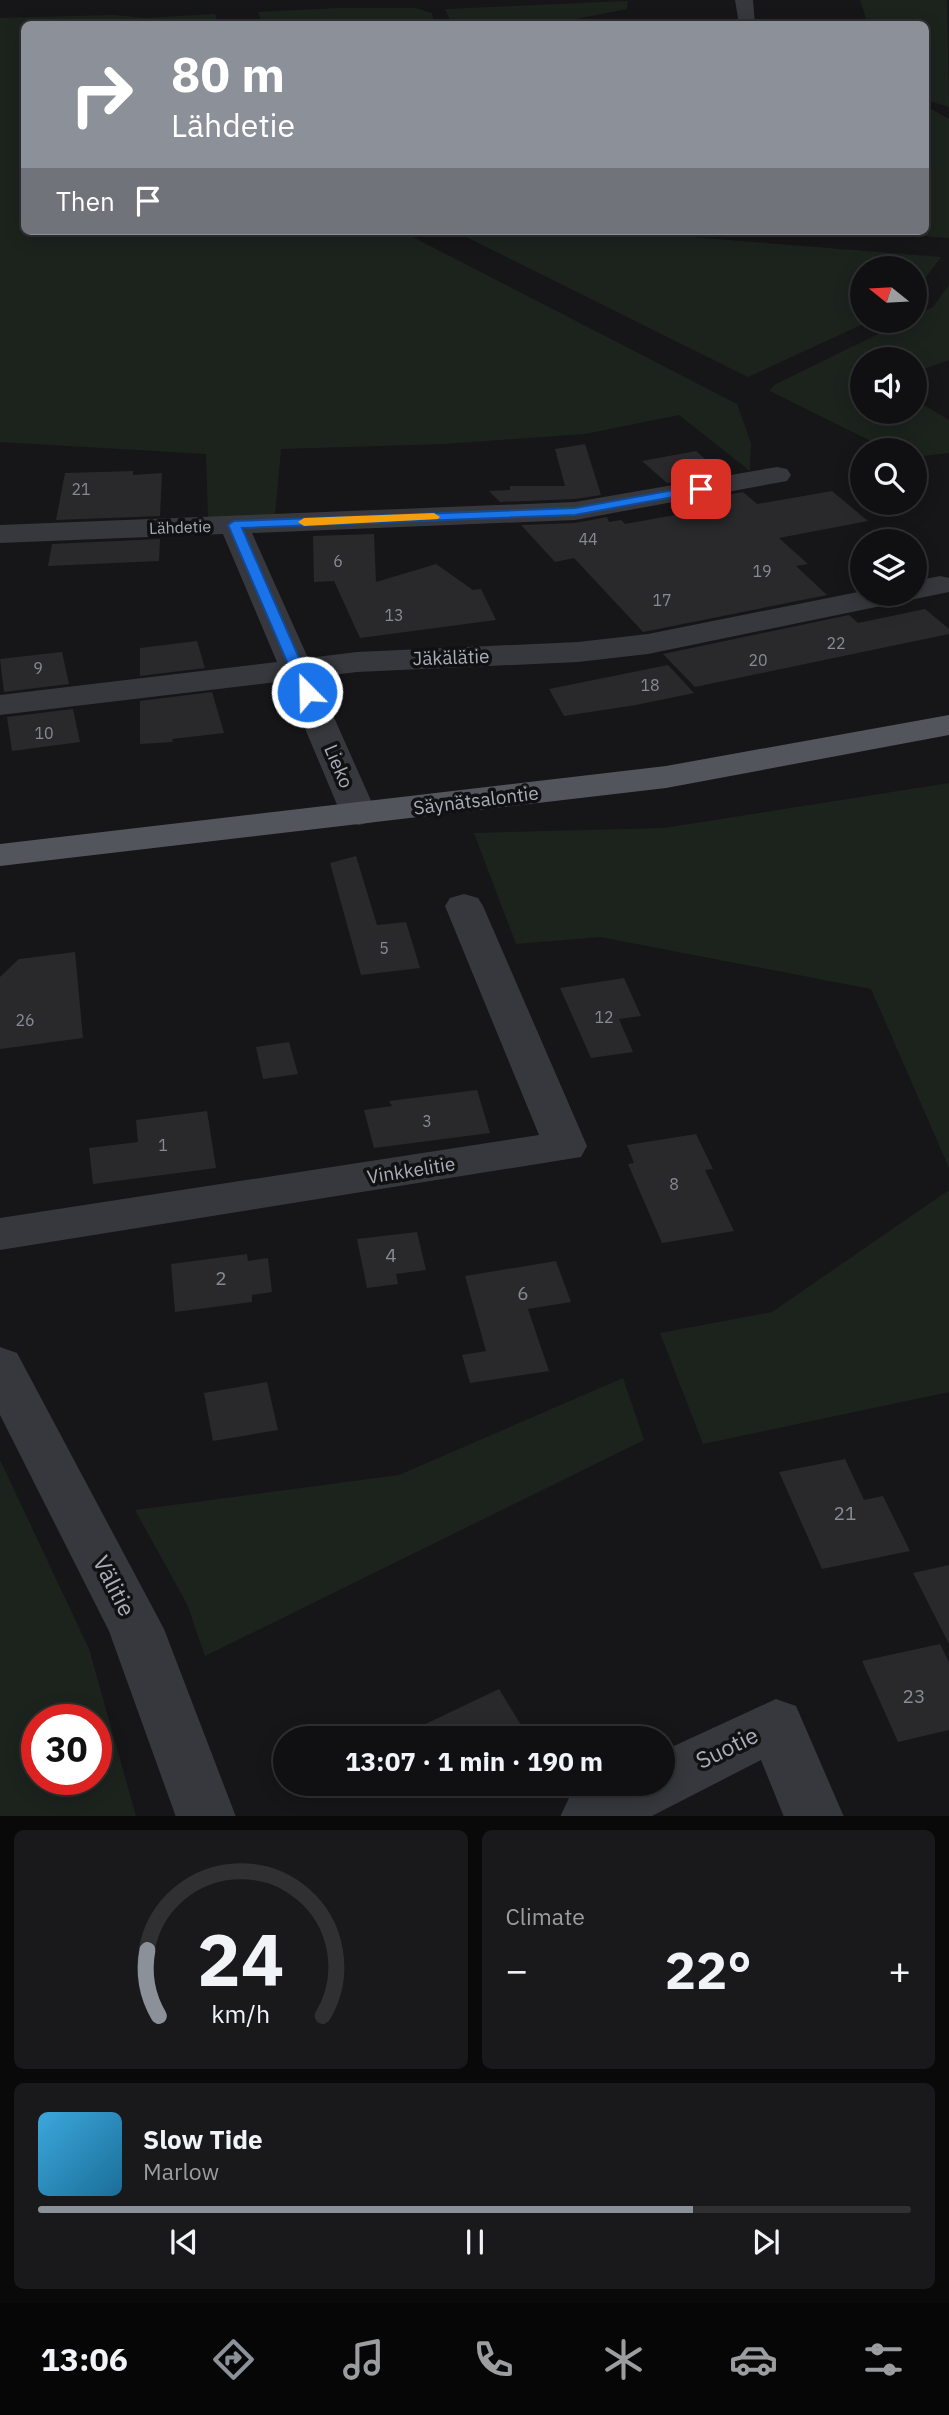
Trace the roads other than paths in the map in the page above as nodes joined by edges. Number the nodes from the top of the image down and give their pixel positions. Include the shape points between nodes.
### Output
1 (744, 0) edge
2 (747, 21) edge
3 (778, 475) dead end
4 (234, 525) junction
5 (0, 534) edge
6 (850, 603) edge
7 (298, 670) junction
8 (0, 705) edge
9 (949, 725) edge
10 (359, 814) junction
11 (0, 855) edge
12 (464, 906) dead end
13 (0, 1234) edge
14 (0, 1366) edge
15 (675, 1774) edge
16 (631, 1796) edge
17 (206, 1816) edge
18 (590, 1816) edge
19 (814, 1816) edge

1 - 2 street
3 - 4 street, Lähdetie via 575,511
4 - 5 street, Lähdetie
4 - 7 street, Lieko
6 - 7 street, Jäkälätie via 648,645 358,662
7 - 8 street, Jäkälätie
7 - 10 street, Lieko
9 - 10 main road, Säynätsalontie via 666,777
10 - 11 main road, Säynätsalontie
12 - 13 street, Vinkkelitie via 565,1146
14 - 17 street, Välitie via 136,1629
15 - 19 street, Suotie via 776,1724
16 - 18 street

